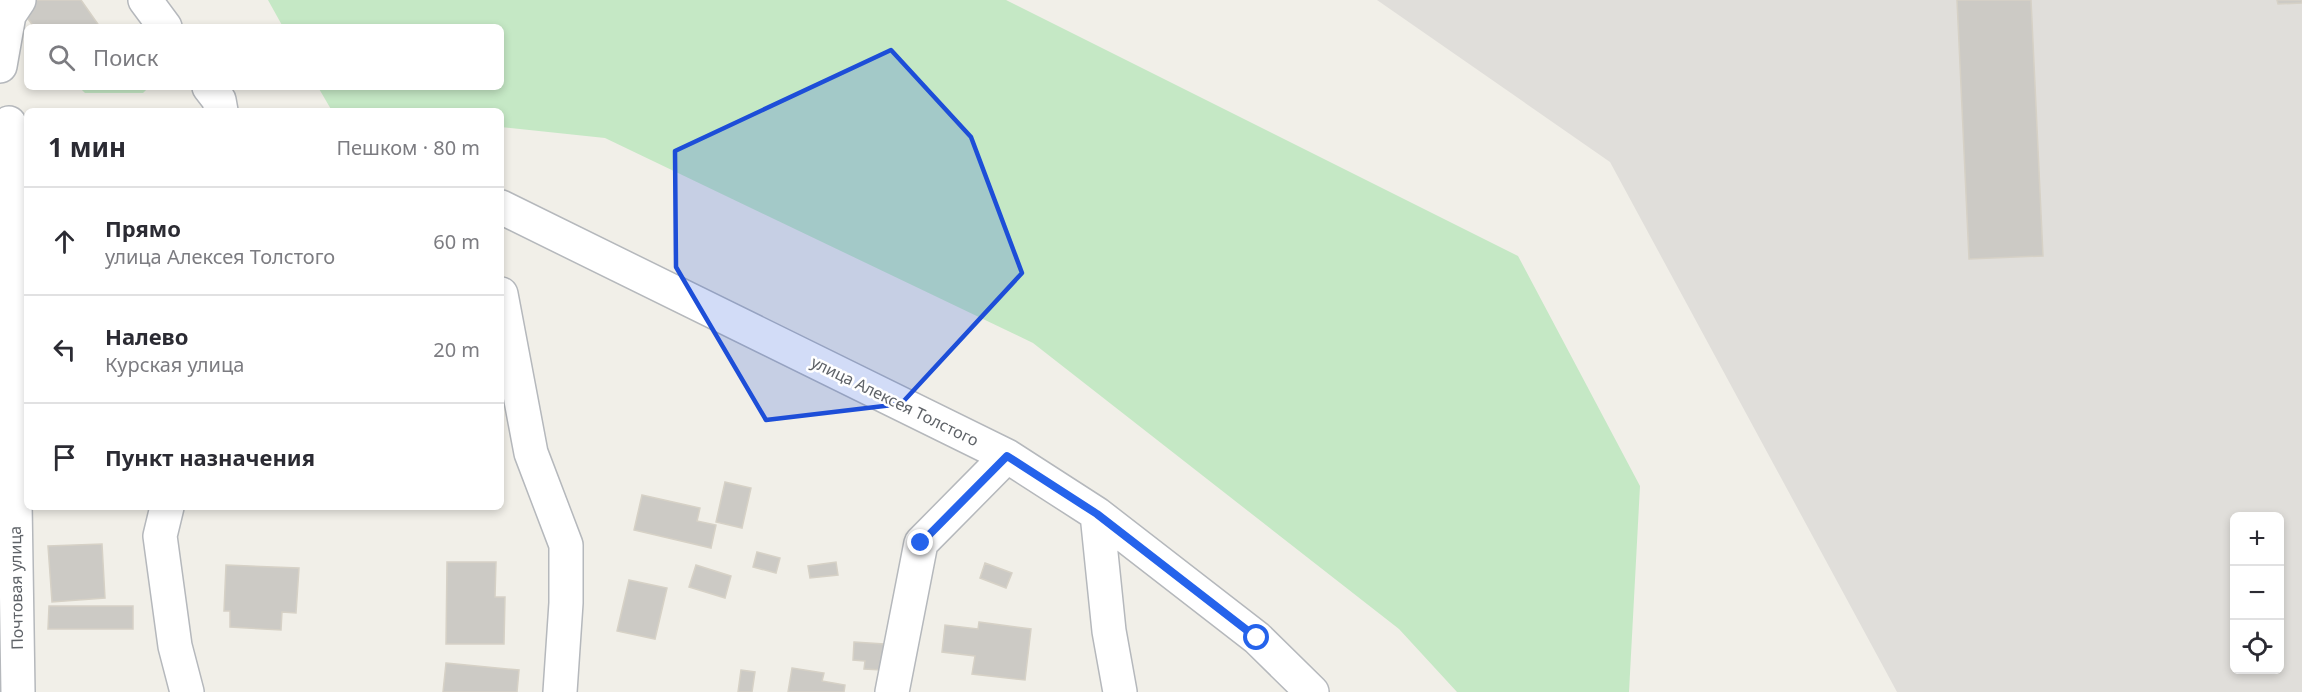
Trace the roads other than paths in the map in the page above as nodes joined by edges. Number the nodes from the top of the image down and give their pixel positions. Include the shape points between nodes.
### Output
1 (19, 0) edge
2 (145, 0) edge
3 (163, 24) edge
4 (0, 66) edge
5 (211, 90) edge
6 (220, 108) edge
7 (12, 124) edge
8 (504, 208) edge
9 (504, 310) edge
10 (6, 366) edge
11 (1007, 456) junction
12 (166, 510) edge
13 (1097, 514) junction
14 (18, 692) edge
15 (187, 692) edge
16 (560, 692) edge
17 (892, 692) edge
18 (1120, 692) edge
19 (1312, 692) edge

1 - 4 street via 9,15
2 - 3 street
5 - 6 street
7 - 10 street, Почтовая улица
8 - 11 street, улица Алексея Толстого
9 - 16 street via 531,453 566,545
10 - 14 street, Почтовая улица
11 - 13 street, улица Алексея Толстого
11 - 17 street via 921,543
12 - 15 street via 160,536 175,646
13 - 18 street via 1109,631
13 - 19 street, улица Алексея Толстого via 1257,638

